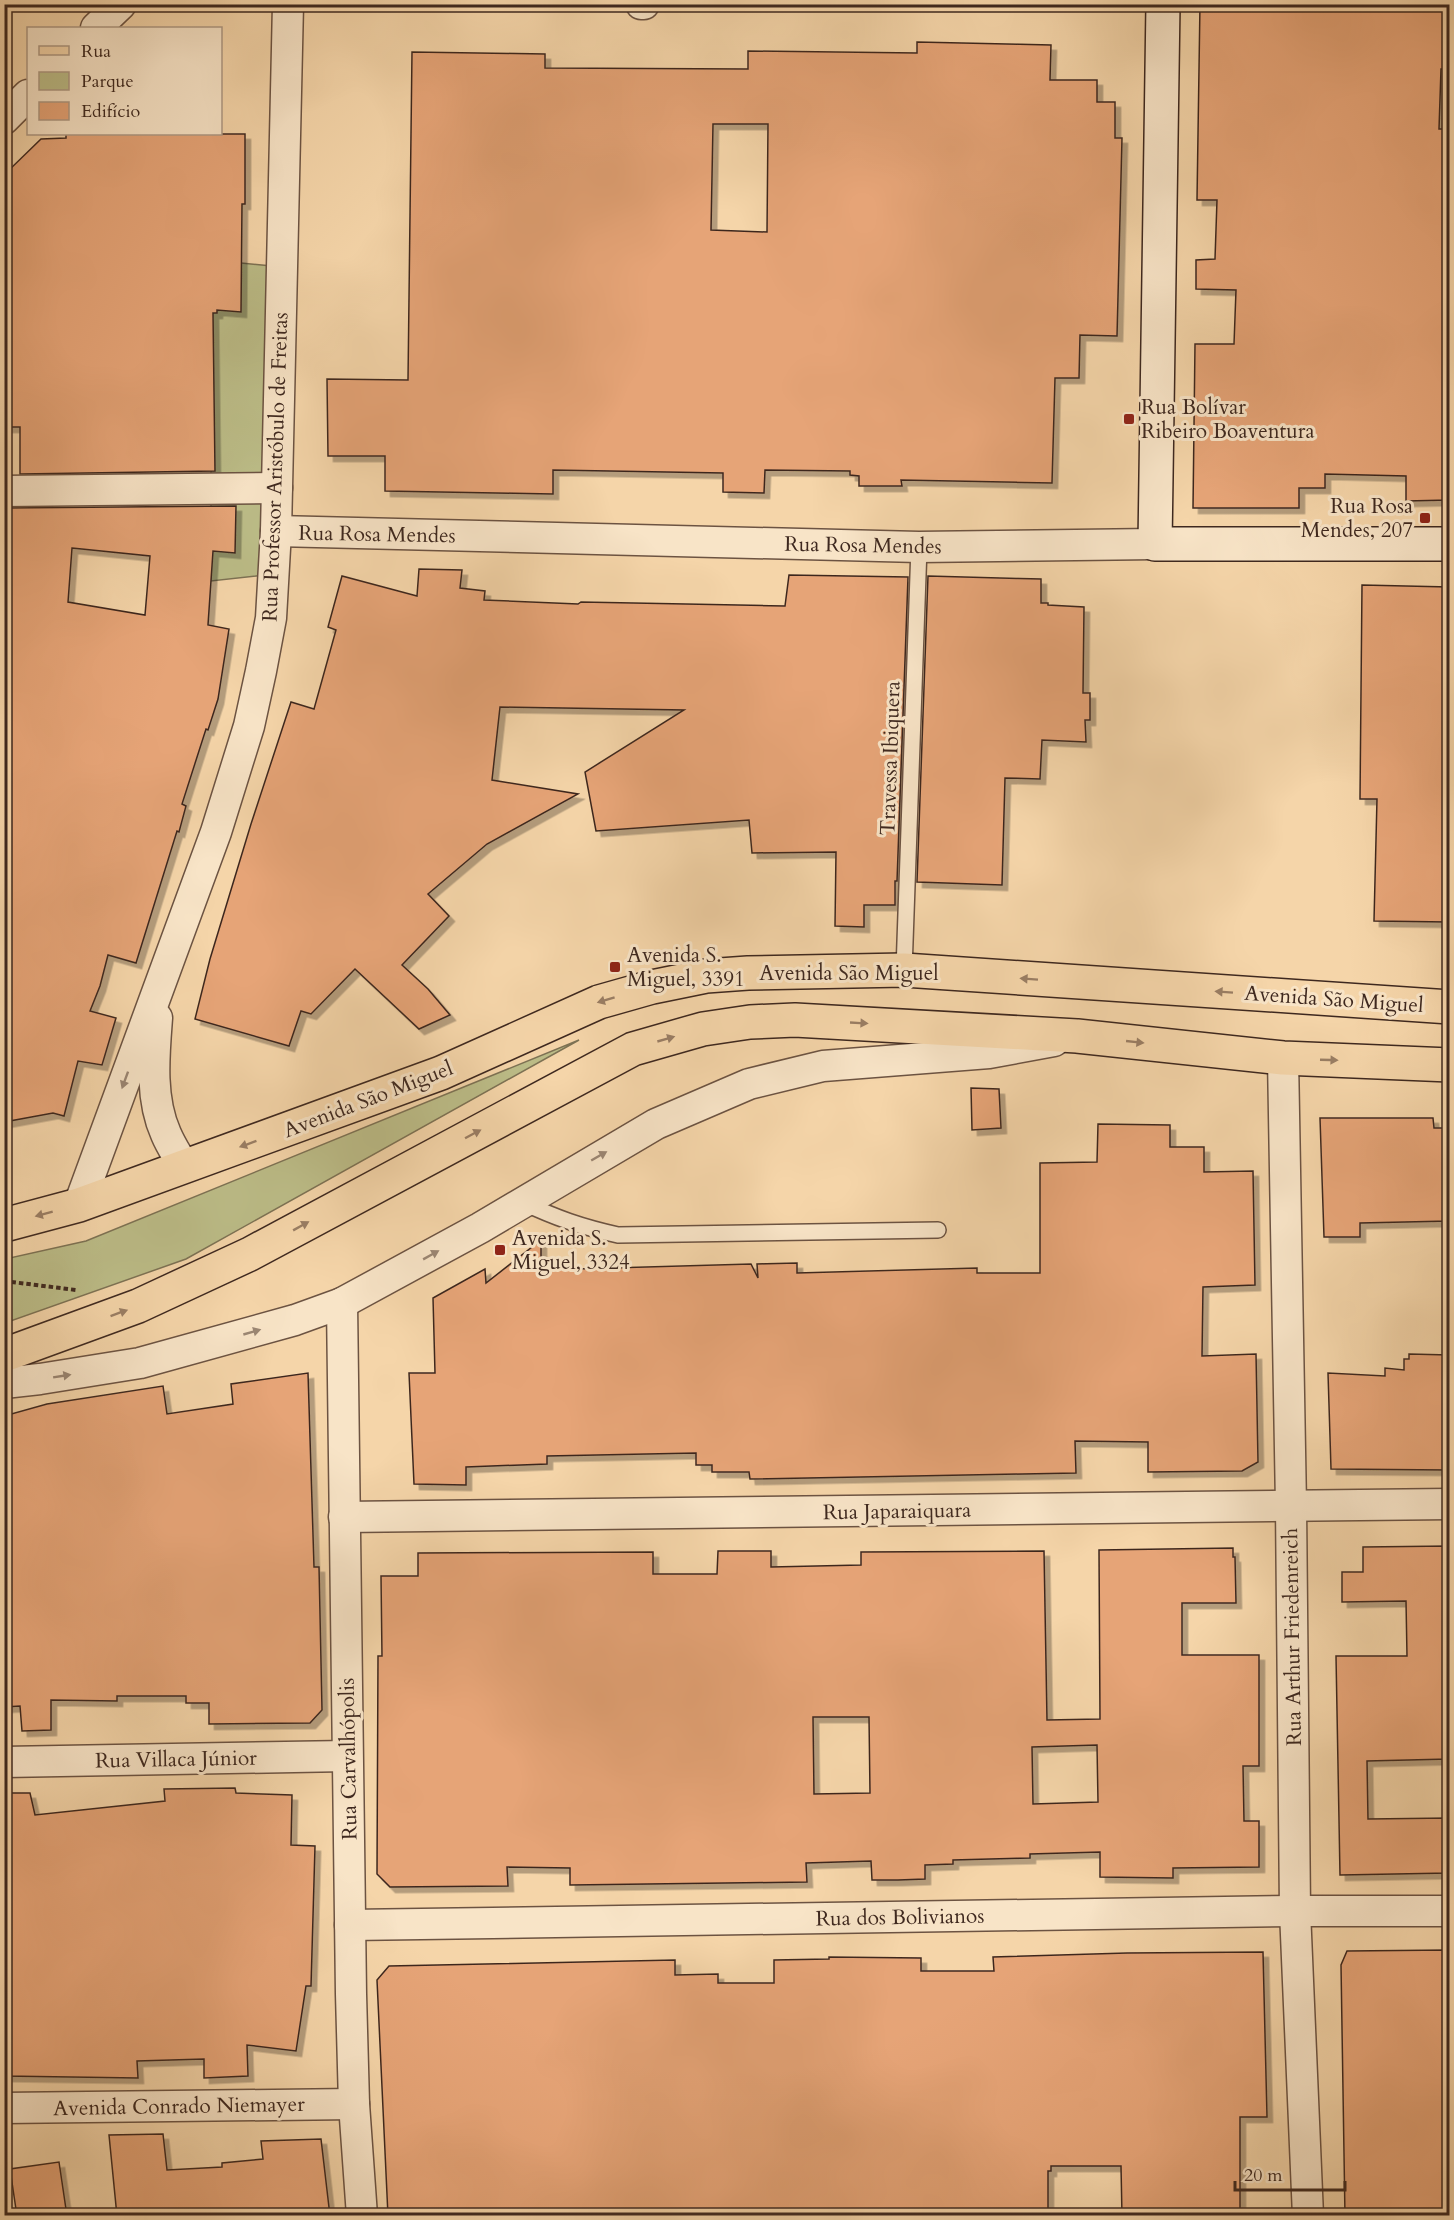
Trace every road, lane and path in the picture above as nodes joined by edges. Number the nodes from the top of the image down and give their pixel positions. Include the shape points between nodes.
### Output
1 (121, 4) edge
2 (288, 4) edge
3 (1163, 4) edge
4 (97, 27) edge
5 (27, 96) edge
6 (4, 119) edge
7 (278, 488) junction
8 (4, 492) edge
9 (276, 531) junction
10 (1155, 544) junction
11 (1449, 544) edge
12 (919, 547) junction
13 (904, 970) junction
14 (159, 985) junction
15 (1449, 1007) edge
16 (1077, 1036) junction
17 (1283, 1058) junction
18 (1449, 1065) edge
19 (184, 1167) junction
20 (522, 1202) junction
21 (79, 1205) junction
22 (4, 1225) edge
23 (938, 1230) dead end
24 (4, 1281) edge
25 (82, 1291) dead end
26 (342, 1303) junction
27 (4, 1355) edge
28 (4, 1383) edge
29 (1449, 1504) edge
30 (1291, 1506) junction
31 (344, 1517) junction
32 (347, 1755) junction
33 (4, 1762) edge
34 (1295, 1911) junction
35 (1449, 1911) edge
36 (350, 1925) junction
37 (354, 2104) junction
38 (4, 2108) edge
39 (362, 2216) edge
40 (1308, 2216) edge

1 - 4 street
2 - 7 street, Rua Professor Aristóbulo de Freitas
3 - 10 main road
5 - 6 street
7 - 8 street
7 - 9 street, Rua Professor Aristóbulo de Freitas
9 - 12 street, Rua Rosa Mendes
9 - 14 street, Rua Professor Aristóbulo de Freitas via 271,618 249,726 216,832
10 - 11 main road, Rua Rosa Mendes
10 - 12 street, Rua Rosa Mendes
12 - 13 lane, Travessa Ibiquera
15 -> 13 main road, Avenida São Miguel
13 -> 19 main road, Avenida São Miguel via 748,973 706,976 652,987 599,1002 441,1073
14 - 19 street, Rua Professor Aristóbulo de Freitas via 155,1092 165,1132
14 -> 21 street, Rua Professor Aristóbulo de Freitas
16 -> 17 main road
20 -> 16 street via 656,1124 749,1084 823,1066 989,1053
27 -> 16 main road via 138,1306 250,1254 633,1048 704,1029 795,1020
17 -> 18 main road
17 - 30 street, Rua Arthur Friedenreich
19 - 21 main road, Avenida São Miguel
20 - 23 lane via 580,1227 618,1235
26 -> 20 street
21 -> 22 main road, Avenida São Miguel
24 - 25 path
28 -> 26 street via 140,1363
26 - 31 street, Rua Carvalhópolis
29 - 30 street, Rua Japaraiquara
30 - 31 street, Rua Japaraiquara
30 - 34 street, Rua Arthur Friedenreich
31 - 32 street, Rua Carvalhópolis
32 - 33 street, Rua Villaca Júnior
32 - 36 street, Rua Carvalhópolis
34 - 35 street, Rua dos Bolivianos
34 - 36 street, Rua dos Bolivianos
34 - 40 street, Rua Arthur Friedenreich
36 - 37 street, Rua Carvalhópolis
37 - 38 street, Avenida Conrado Niemayer
37 - 39 street, Rua Carvalhópolis

